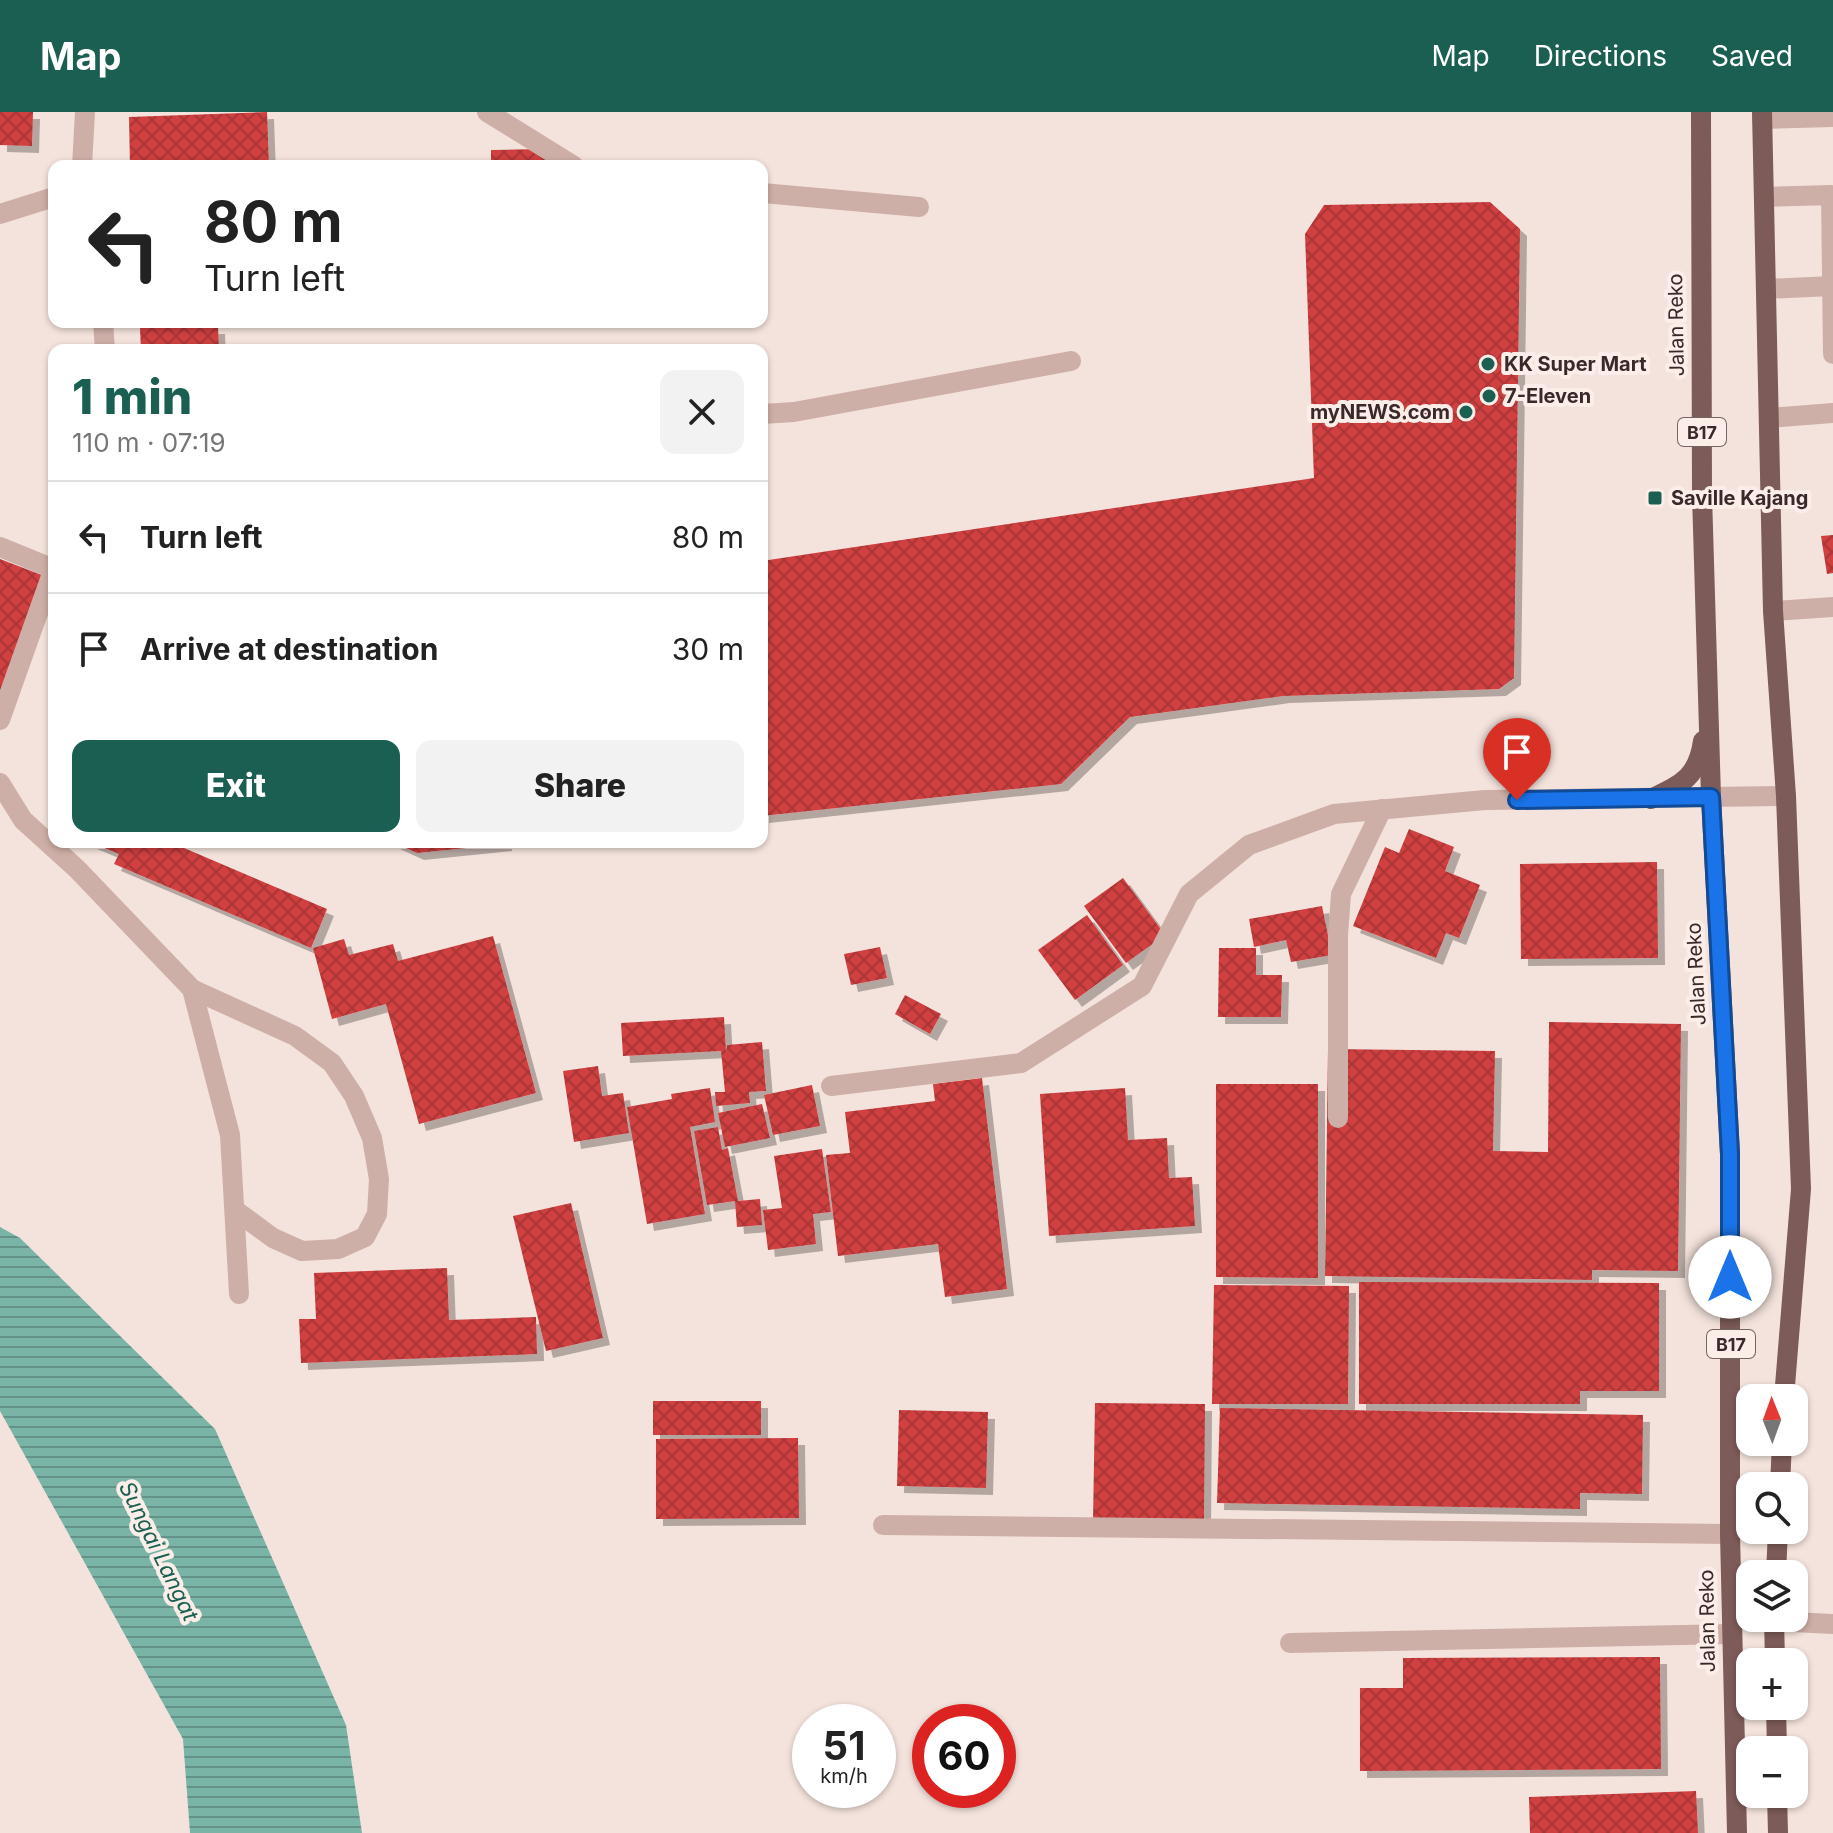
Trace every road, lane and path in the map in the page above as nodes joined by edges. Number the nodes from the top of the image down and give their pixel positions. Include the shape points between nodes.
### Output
1 (85, 112) edge
2 (487, 112) edge
3 (1701, 112) edge
4 (1762, 115) edge
5 (1833, 117) edge
6 (82, 160) edge
7 (564, 160) edge
8 (768, 194) edge
9 (1764, 197) junction
10 (48, 199) edge
11 (919, 207) dead end
12 (0, 214) edge
13 (1832, 286) edge
14 (1766, 289) junction
15 (1833, 354) edge
16 (1071, 361) dead end
17 (1833, 413) edge
18 (768, 414) edge
19 (1769, 418) junction
20 (0, 547) edge
21 (48, 567) edge
22 (48, 586) edge
23 (1833, 607) edge
24 (1773, 611) junction
25 (1708, 708) junction
26 (0, 720) edge
27 (0, 783) edge
28 (1786, 796) junction
29 (1711, 797) junction
30 (1651, 799) junction
31 (1382, 809) junction
32 (48, 843) edge
33 (54, 848) edge
34 (192, 989) junction
35 (831, 1086) dead end
36 (1338, 1118) dead end
37 (235, 1210) junction
38 (239, 1294) dead end
39 (1785, 1384) edge
40 (883, 1525) dead end
41 (1730, 1534) junction
42 (1808, 1622) edge
43 (1833, 1624) edge
44 (1731, 1634) junction
45 (1290, 1643) dead end
46 (1777, 1808) edge
47 (1737, 1833) edge
48 (1778, 1833) edge

1 - 6 street
2 - 7 street
3 - 25 main road, Jalan Reko / B17
4 - 5 street
4 - 9 main road
8 - 11 street
9 - 13 street via 1831,195
9 - 14 main road
10 - 12 street
13 - 14 street
13 - 15 street
14 - 19 main road
16 - 18 street
17 - 19 street
19 - 24 main road
20 - 21 street
22 - 26 street
23 - 24 street
24 - 28 main road
25 - 29 main road, Jalan Reko / B17
25 - 30 main road via 1700,764 1679,786
27 - 32 street via 23,820
28 - 29 street
28 - 39 main road via 1801,1189
29 - 30 street
29 - 41 main road, Jalan Reko / B17 via 1730,1154
30 - 31 street via 1485,800
31 - 35 street via 1334,814 1249,845 1189,894 1142,986 1021,1063
31 - 36 street via 1341,894
33 - 34 street
34 - 37 street via 230,1135
34 - 37 street via 295,1036 332,1063 372,1138 379,1179 377,1214 365,1237 338,1249 302,1251 273,1238
37 - 38 street
40 - 41 street
41 - 44 main road, Jalan Reko / B17
42 - 43 street
44 - 45 street
44 - 47 main road, Jalan Reko / B17
46 - 48 main road

